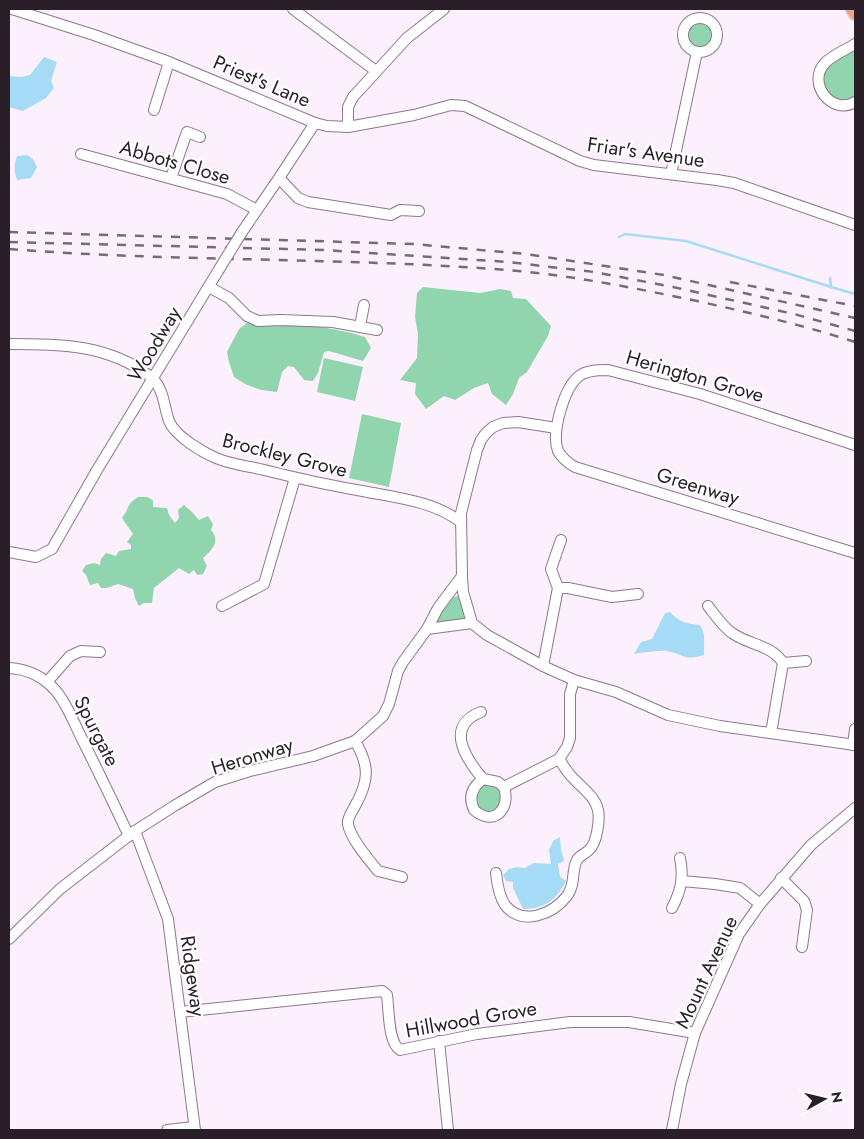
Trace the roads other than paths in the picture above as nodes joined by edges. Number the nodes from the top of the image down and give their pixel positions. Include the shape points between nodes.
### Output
1 (12, 9) edge
2 (293, 9) edge
3 (444, 9) edge
4 (852, 9) edge
5 (855, 14) edge
6 (855, 44) edge
7 (697, 52) dead end
8 (169, 62) junction
9 (376, 71) junction
10 (855, 102) edge
11 (154, 110) dead end
12 (315, 123) junction
13 (348, 127) junction
14 (200, 137) dead end
15 (81, 154) dead end
16 (671, 174) junction
17 (170, 178) junction
18 (279, 178) junction
19 (258, 210) junction
20 (420, 210) dead end
21 (855, 225) edge
22 (209, 287) junction
23 (364, 306) dead end
24 (360, 326) junction
25 (377, 330) dead end
26 (9, 344) edge
27 (154, 379) junction
28 (556, 428) junction
29 (855, 445) edge
30 (295, 478) junction
31 (462, 504) junction
32 (448, 513) junction
33 (461, 522) junction
34 (561, 540) dead end
35 (9, 552) edge
36 (855, 553) edge
37 (462, 576) junction
38 (558, 588) junction
39 (638, 594) dead end
40 (222, 606) dead end
41 (708, 606) dead end
42 (472, 622) junction
43 (427, 630) junction
44 (100, 652) dead end
45 (806, 661) dead end
46 (783, 664) junction
47 (543, 666) junction
48 (9, 668) edge
49 (574, 680) junction
50 (47, 682) junction
51 (480, 712) dead end
52 (855, 729) edge
53 (771, 733) junction
54 (355, 741) junction
55 (854, 745) edge
56 (559, 759) junction
57 (483, 780) junction
58 (504, 787) junction
59 (855, 808) edge
60 (132, 834) junction
61 (680, 858) dead end
62 (496, 873) dead end
63 (402, 877) dead end
64 (782, 878) junction
65 (682, 881) junction
66 (760, 904) junction
67 (672, 908) dead end
68 (9, 939) edge
69 (802, 947) dead end
70 (180, 1012) junction
71 (695, 1033) junction
72 (439, 1041) junction
73 (195, 1129) edge
74 (167, 1130) edge
75 (448, 1130) edge
76 (672, 1130) edge

1 - 8 street, Priest's Lane
2 - 9 street
3 - 9 street via 407,38
4 - 5 main road
6 - 10 street via 825,63 819,73 819,84 823,96 831,102 841,106
7 - 16 street
8 - 11 street
8 - 12 street, Priest's Lane
9 - 13 street via 350,102
12 - 13 street, Priest's Lane
12 - 18 street, Woodway
13 - 16 street, Friar's Avenue via 452,105 465,106 580,161
14 - 17 street via 187,132
15 - 17 street, Abbots Close
16 - 21 street, Friar's Avenue via 734,183
17 - 19 street, Abbots Close via 227,194
18 - 19 street, Woodway
18 - 20 street via 298,198 308,202 391,215 400,210
19 - 22 street, Woodway, bridge
22 - 24 street via 229,298 246,316 258,321 334,322
22 - 27 street, Woodway
23 - 24 street
24 - 25 street
26 - 27 street via 66,346 106,353
27 - 30 street, Brockley Grove via 170,423 197,448 217,458
27 - 35 street, Woodway via 52,549 36,557
28 - 29 street, Herington Grove via 572,383 579,375 608,370 700,394
28 - 31 street via 518,422 493,427 486,432 477,450
28 - 36 street, Greenway via 558,450 575,467
30 - 32 street, Brockley Grove via 419,502
30 - 40 street via 264,584
31 - 32 street
31 - 33 street
32 - 33 street, Brockley Grove
33 - 37 street
34 - 38 street via 551,569
37 - 42 street
37 - 43 street, Heronway via 438,608
38 - 39 street via 612,597
38 - 47 street
41 - 46 street via 730,632 772,651
42 - 43 street
42 - 47 street via 487,635
43 - 54 street, Heronway via 403,662 383,716
44 - 50 street via 81,651 70,656
45 - 46 street
46 - 53 street
47 - 49 street
48 - 50 street, Spurgate via 18,668
49 - 53 street via 616,692 668,715
49 - 56 street via 570,694 570,738
50 - 60 street, Spurgate via 57,692
51 - 57 street via 464,722 461,737 468,761
52 - 55 street
53 - 55 street
54 - 60 street, Heronway via 313,756 215,782
54 - 63 street via 367,773 362,794 348,819 349,829 378,870
56 - 58 street
56 - 62 street via 593,798 598,815 595,837 589,850 577,861 567,895 553,909 524,917 509,909 501,896
57 - 58 street via 498,782
57 - 58 street via 473,789 471,800 474,810 485,817 496,816 502,810 506,801
59 - 64 street, Mount Avenue via 811,845
60 - 68 street, Heronway via 60,889
60 - 70 street, Ridgeway via 168,919
61 - 65 street
64 - 66 street, Mount Avenue
64 - 69 street via 804,901 807,910
65 - 66 street via 740,888
65 - 67 street
66 - 71 street, Mount Avenue via 739,934
70 - 72 street, Hillwood Grove via 382,991 387,995 392,1039 397,1048 407,1050
70 - 73 street, Ridgeway
71 - 72 street, Hillwood Grove via 629,1022 590,1021
71 - 76 street, Mount Avenue via 680,1084
72 - 75 street
73 - 74 street

